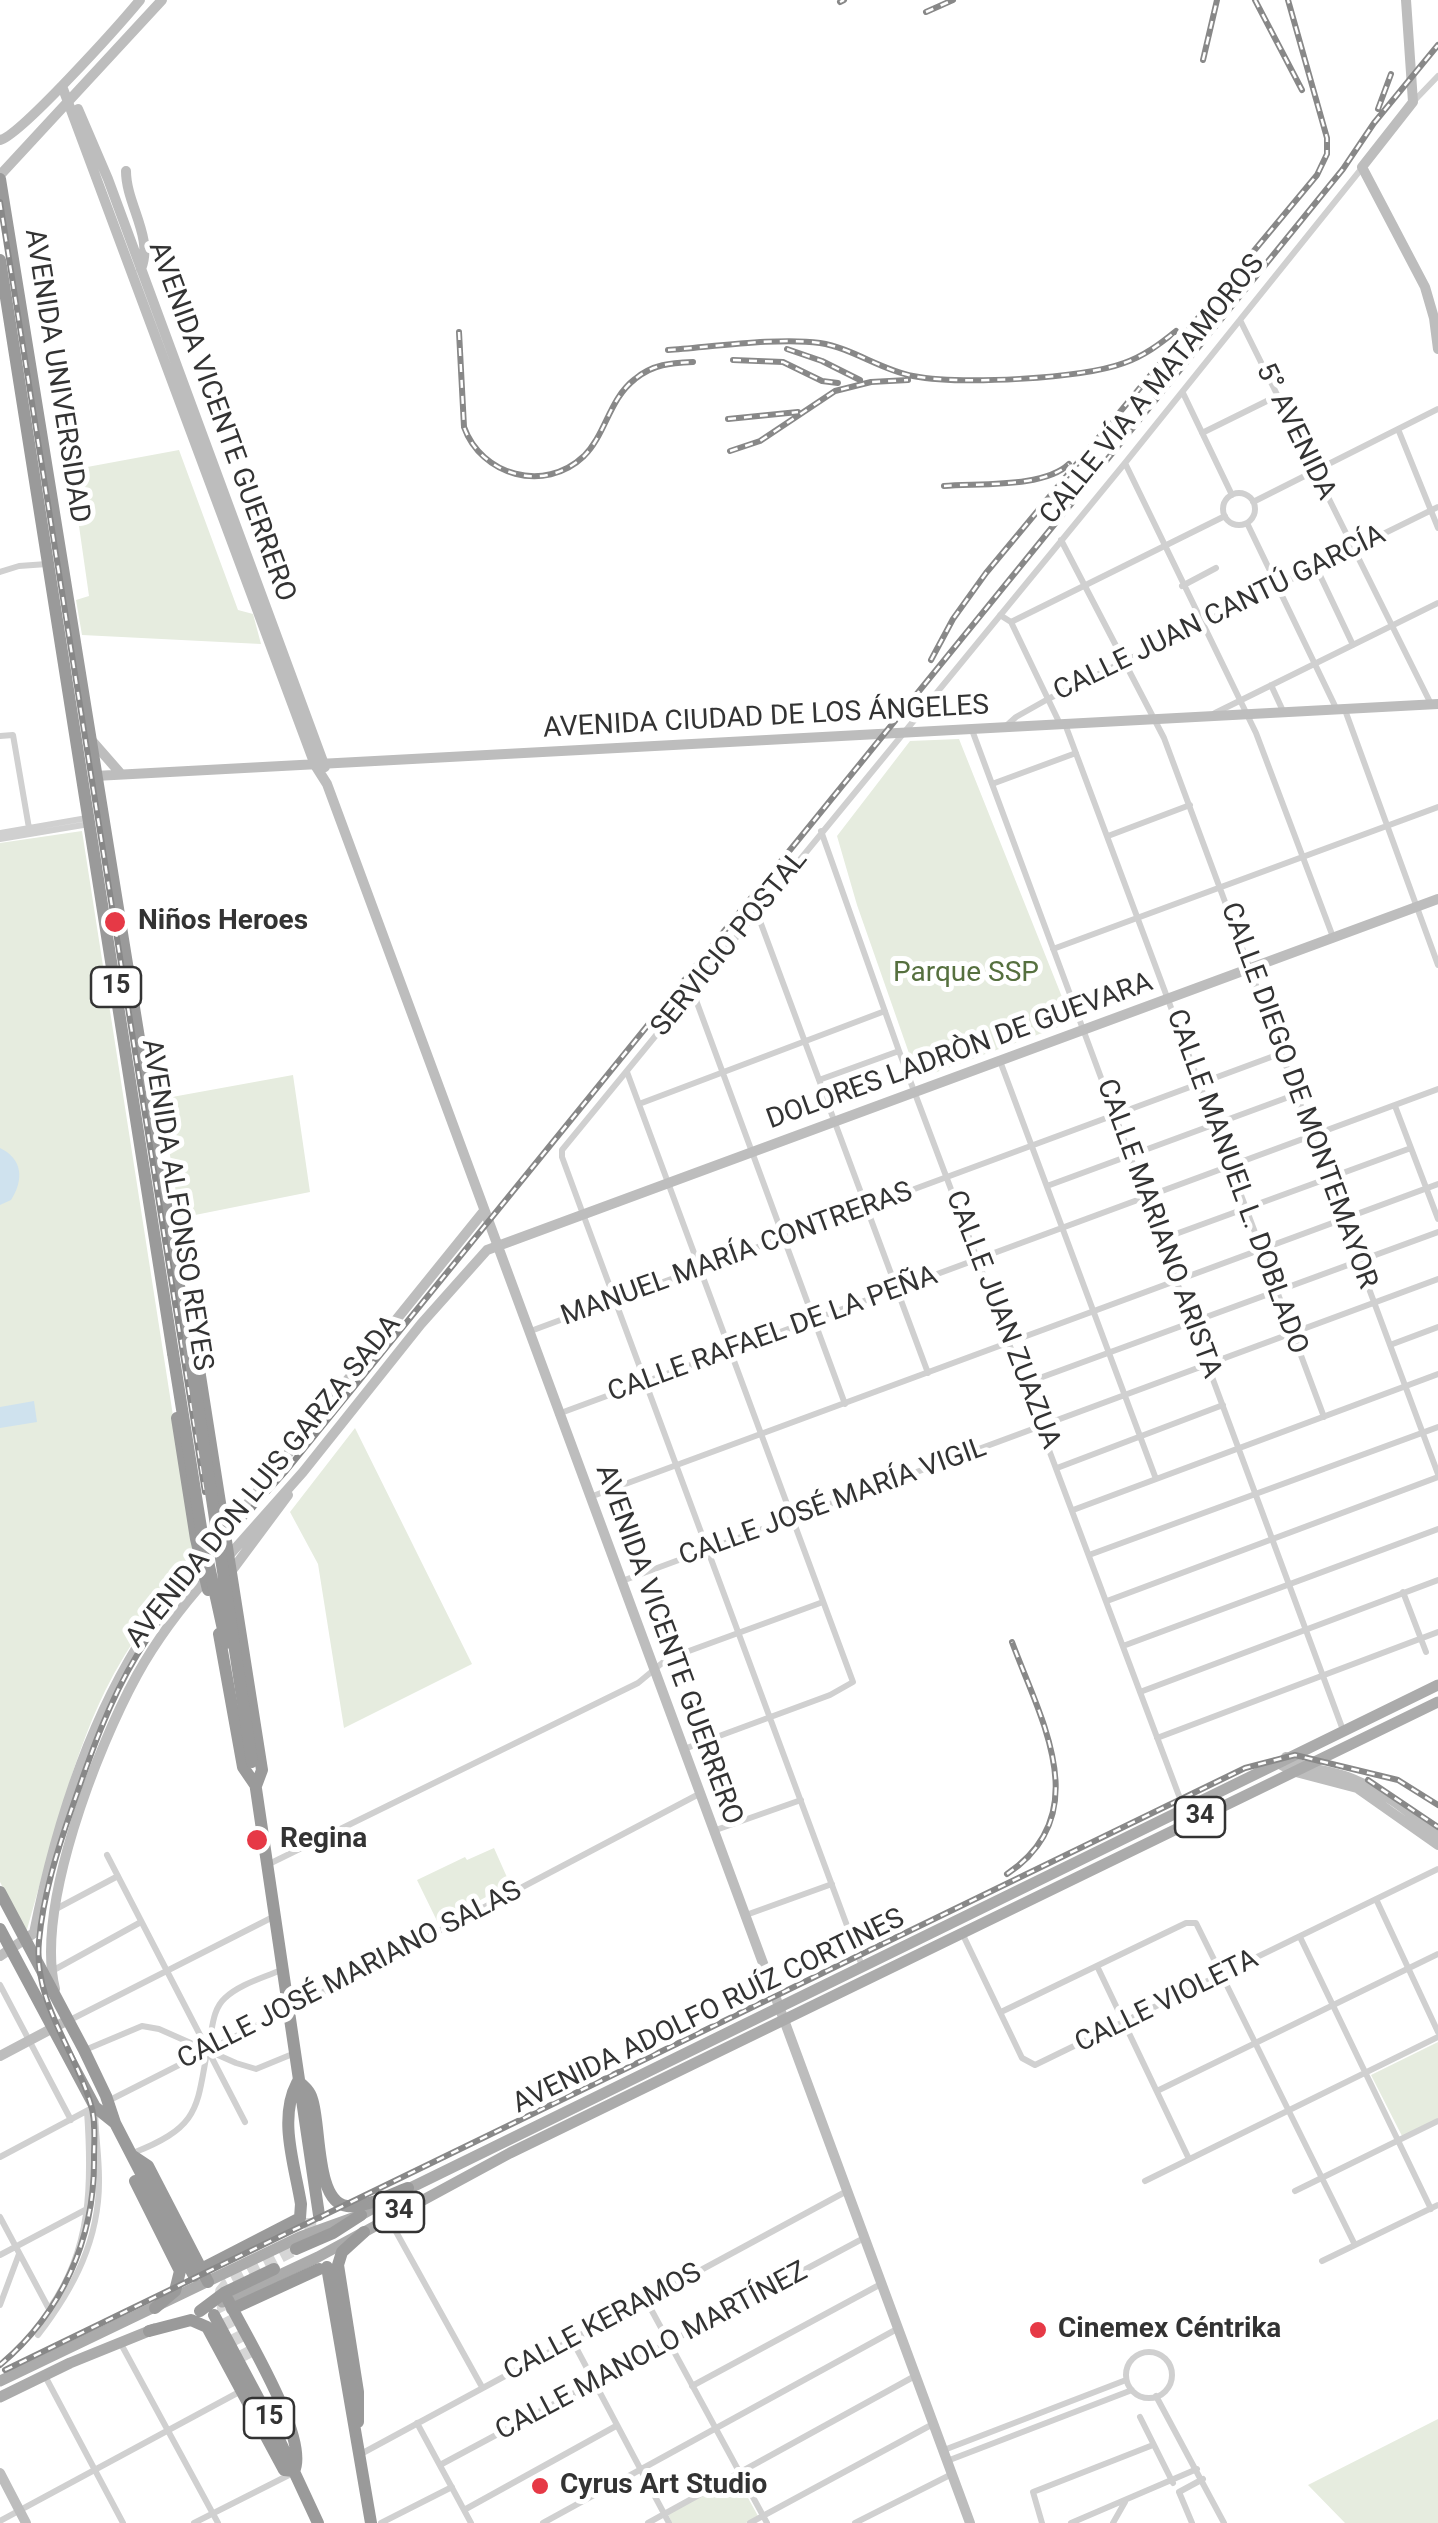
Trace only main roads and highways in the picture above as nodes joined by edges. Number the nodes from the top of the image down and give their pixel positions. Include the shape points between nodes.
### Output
1 (1, 176) edge
2 (0, 260) edge
3 (2, 279) edge
4 (35, 472) junction
5 (53, 516) junction
6 (50, 564) joint
7 (64, 580) joint
8 (94, 769) junction
9 (86, 800) junction
10 (133, 1003) junction
11 (123, 1029) junction
12 (160, 1268) junction
13 (181, 1294) junction
14 (228, 1557) junction
15 (201, 1562) junction
16 (231, 1578) junction
17 (206, 1580) junction
18 (235, 1606) junction
19 (216, 1623) junction
20 (236, 1674) junction
21 (1438, 1685) edge
22 (1438, 1702) edge
23 (1372, 1716) junction
24 (1378, 1731) junction
25 (1231, 1784) junction
26 (256, 1786) junction
27 (1240, 1798) junction
28 (0, 1892) edge
29 (0, 1928) edge
30 (6, 1953) edge
31 (298, 2080) junction
32 (97, 2106) junction
33 (131, 2155) junction
34 (408, 2188) junction
35 (361, 2215) junction
36 (315, 2216) tunnel mouth
37 (364, 2232) junction
38 (296, 2249) tunnel mouth
39 (321, 2264) junction
40 (274, 2269) dead end
41 (198, 2272) junction
42 (208, 2282) junction
43 (230, 2304) junction
44 (156, 2308) junction
45 (207, 2313) junction
46 (149, 2331) junction
47 (249, 2359) tunnel mouth
48 (0, 2380) edge
49 (0, 2396) edge
50 (271, 2422) junction
51 (355, 2440) junction
52 (294, 2472) junction
53 (318, 2522) edge
54 (370, 2523) edge

1 - 5 highway, AVENIDA UNIVERSIDAD / 15
2 - 3 highway, AVENIDA UNIVERSIDAD / 15
3 - 4 highway, AVENIDA UNIVERSIDAD / 15
4 - 5 highway
4 - 6 highway, AVENIDA UNIVERSIDAD / 15
5 - 7 highway, AVENIDA UNIVERSIDAD / 15
6 - 9 highway, AVENIDA ALFONSO REYES / 15
7 - 8 highway, AVENIDA ALFONSO REYES / 15
8 - 9 highway
8 - 10 highway, AVENIDA ALFONSO REYES / 15
9 - 11 highway, AVENIDA ALFONSO REYES / 15
10 - 11 highway
10 - 13 highway, AVENIDA ALFONSO REYES / 15
11 - 12 highway, AVENIDA ALFONSO REYES / 15
12 - 15 highway
12 - 20 highway, AVENIDA ALFONSO REYES / 15, bridge via 202,1534
13 - 14 highway
13 - 20 highway, AVENIDA ALFONSO REYES / 15, bridge
14 - 15 highway
14 - 16 highway
15 - 17 highway
16 - 17 highway
16 - 18 highway
17 - 19 highway
18 - 19 highway
18 - 26 highway via 262,1770
19 - 26 highway via 242,1767
20 - 26 highway, AVENIDA ALFONSO REYES / 15, bridge
21 - 23 main road, AVENIDA ADOLFO RUÍZ CORTINES / 34
22 - 24 main road, AVENIDA ADOLFO RUÍZ CORTINES / 34
23 - 24 main road
23 - 25 main road, AVENIDA ADOLFO RUÍZ CORTINES / 34
24 - 27 main road, AVENIDA ADOLFO RUÍZ CORTINES / 34
25 - 27 main road
25 - 34 main road, AVENIDA ADOLFO RUÍZ CORTINES / 34
26 - 31 highway, AVENIDA ALFONSO REYES / 15
27 - 37 main road, AVENIDA ADOLFO RUÍZ CORTINES / 34 via 510,2152
28 - 32 highway via 84,2050
29 - 30 highway
30 - 32 highway
31 - 34 highway via 312,2098 332,2199 352,2206
31 - 36 highway, AVENIDA ALFONSO REYES / 15
31 - 41 highway via 287,2113 300,2218
32 - 33 highway via 115,2123
33 - 41 highway via 148,2166
33 - 44 highway via 129,2168 180,2271 176,2291
34 - 35 main road, AVENIDA ADOLFO RUÍZ CORTINES / 34
35 - 38 highway
35 - 42 main road, AVENIDA ADOLFO RUÍZ CORTINES / 34
37 - 39 main road, AVENIDA ADOLFO RUÍZ CORTINES / 34
37 - 51 highway via 338,2265 358,2392
39 - 43 highway
39 - 51 highway via 342,2408
40 - 45 highway via 224,2292
41 - 42 highway
42 - 44 main road, AVENIDA ADOLFO RUÍZ CORTINES / 34
43 - 45 main road
43 - 52 highway via 288,2415 298,2458
44 - 48 main road, AVENIDA ADOLFO RUÍZ CORTINES / 34
45 - 46 main road
45 - 50 highway, 15
46 - 49 main road
46 - 52 highway via 200,2322 212,2333 284,2470
47 - 50 highway
50 - 52 highway, 15
51 - 54 highway
52 - 53 highway, 15

